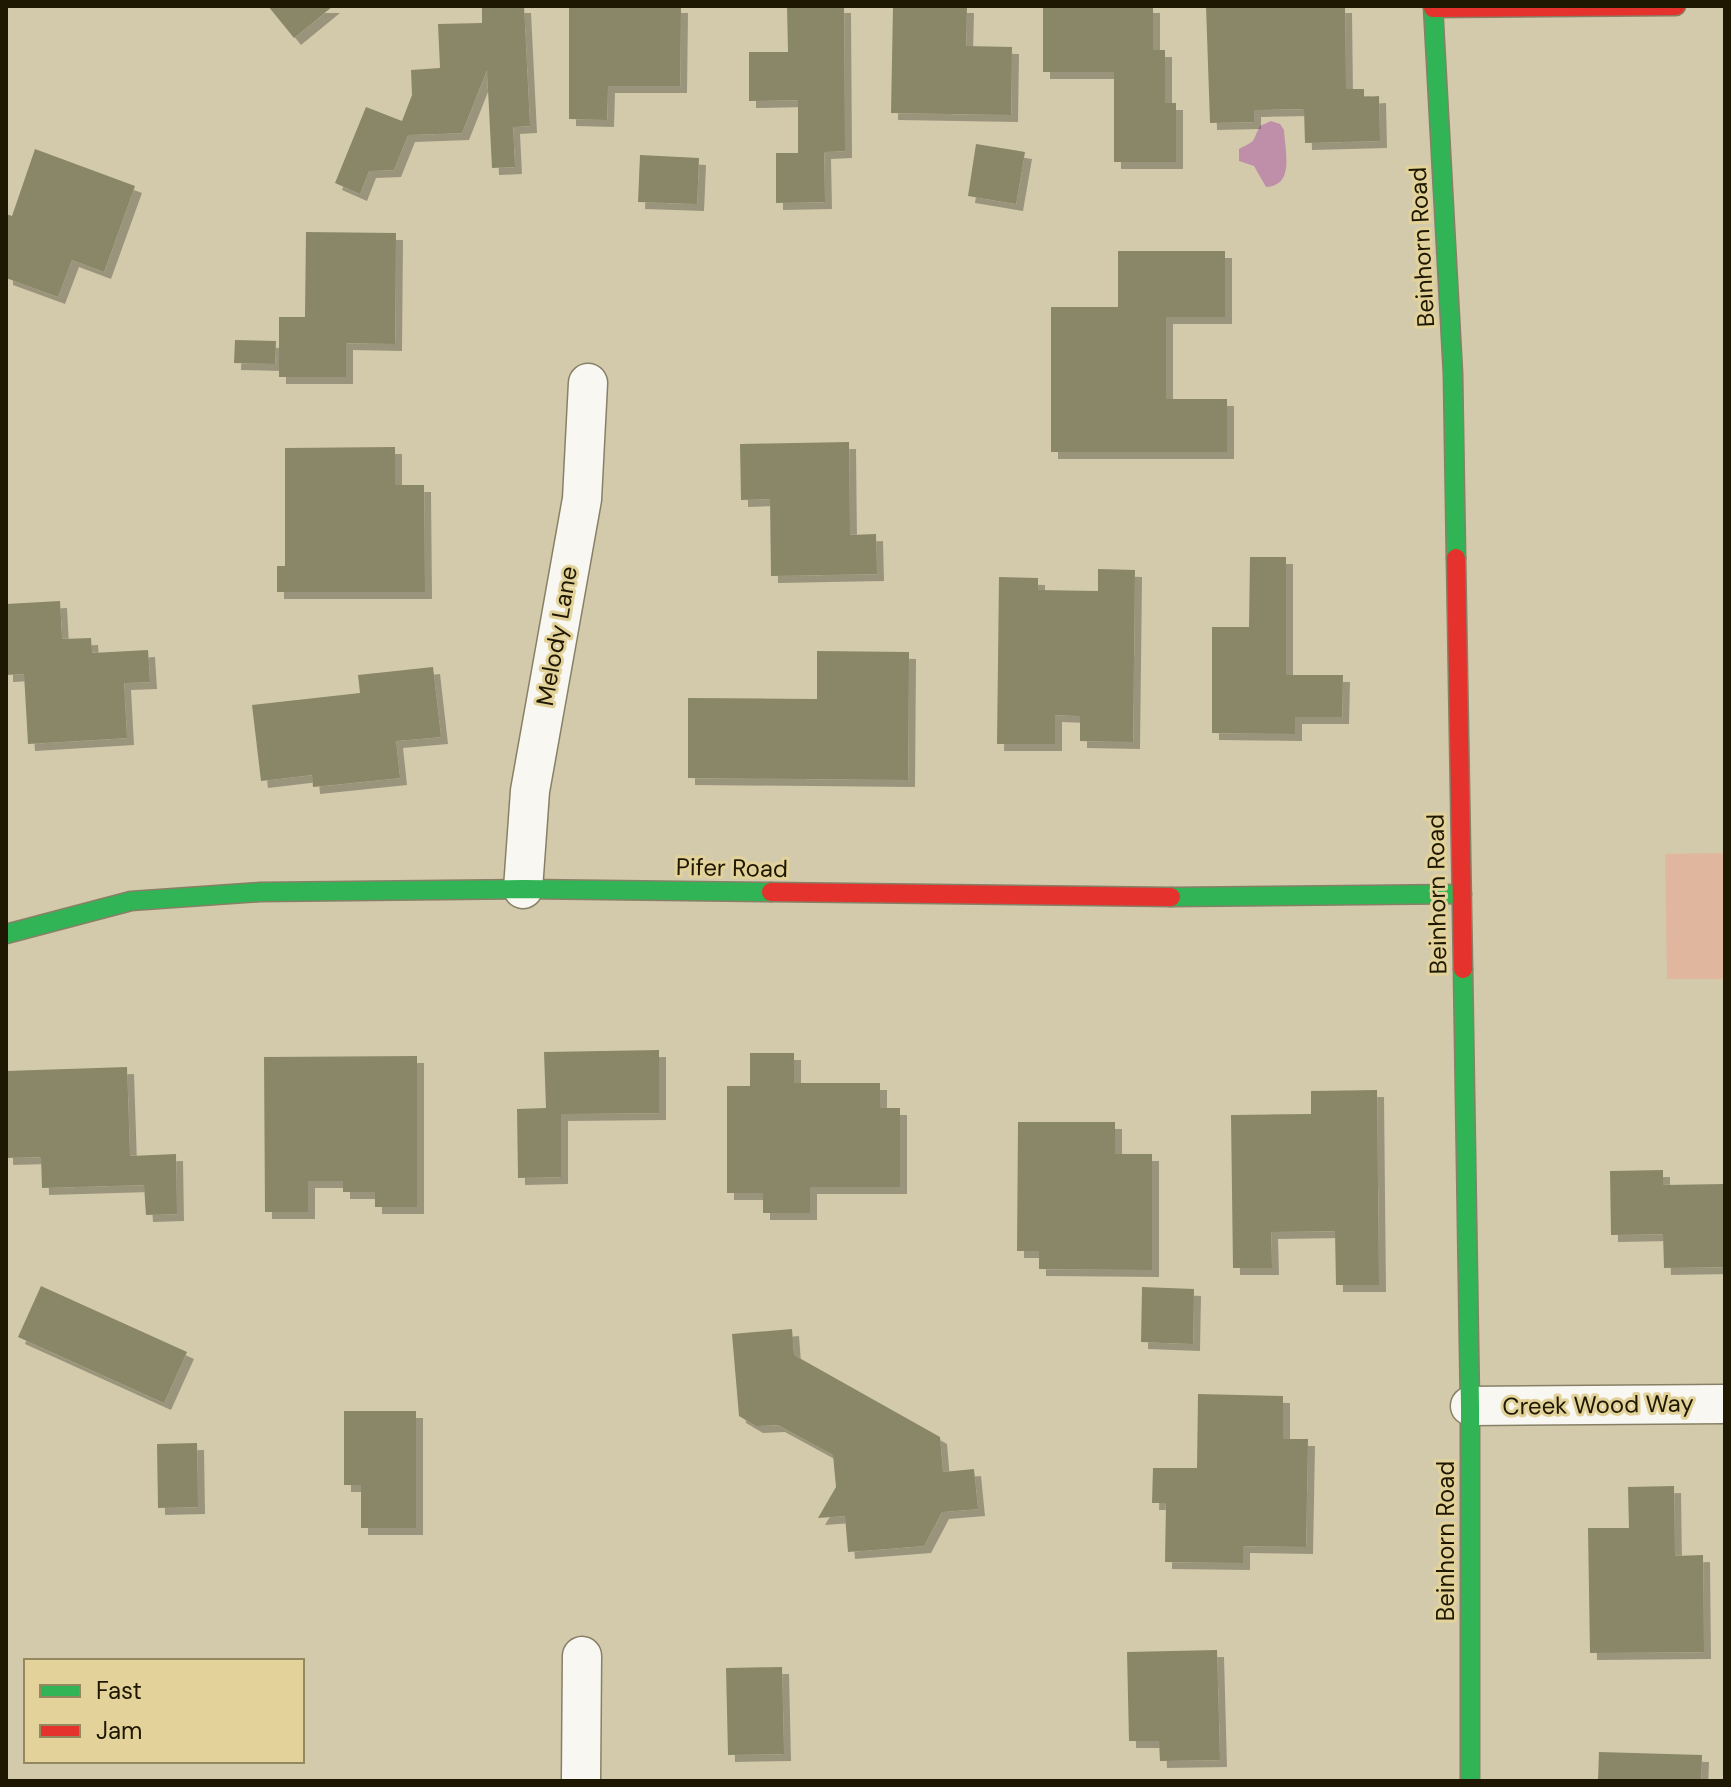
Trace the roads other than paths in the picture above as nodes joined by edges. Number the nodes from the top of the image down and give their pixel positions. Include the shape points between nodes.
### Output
1 (1676, 6) edge
2 (1433, 7) edge
3 (588, 383) dead end
4 (523, 889) junction
5 (1462, 894) junction
6 (6, 934) edge
7 (1725, 1404) edge
8 (1470, 1406) junction
9 (582, 1656) dead end
10 (581, 1781) edge
11 (1470, 1781) edge

1 - 2 street
2 - 5 street, Beinhorn Road via 1453,374
3 - 4 street, Melody Lane via 582,499 530,791
4 - 5 street, Pifer Road via 1184,897
4 - 6 street, Pifer Road via 260,892 131,901
5 - 8 street, Beinhorn Road
7 - 8 street, Creek Wood Way
8 - 11 street, Beinhorn Road
9 - 10 street

